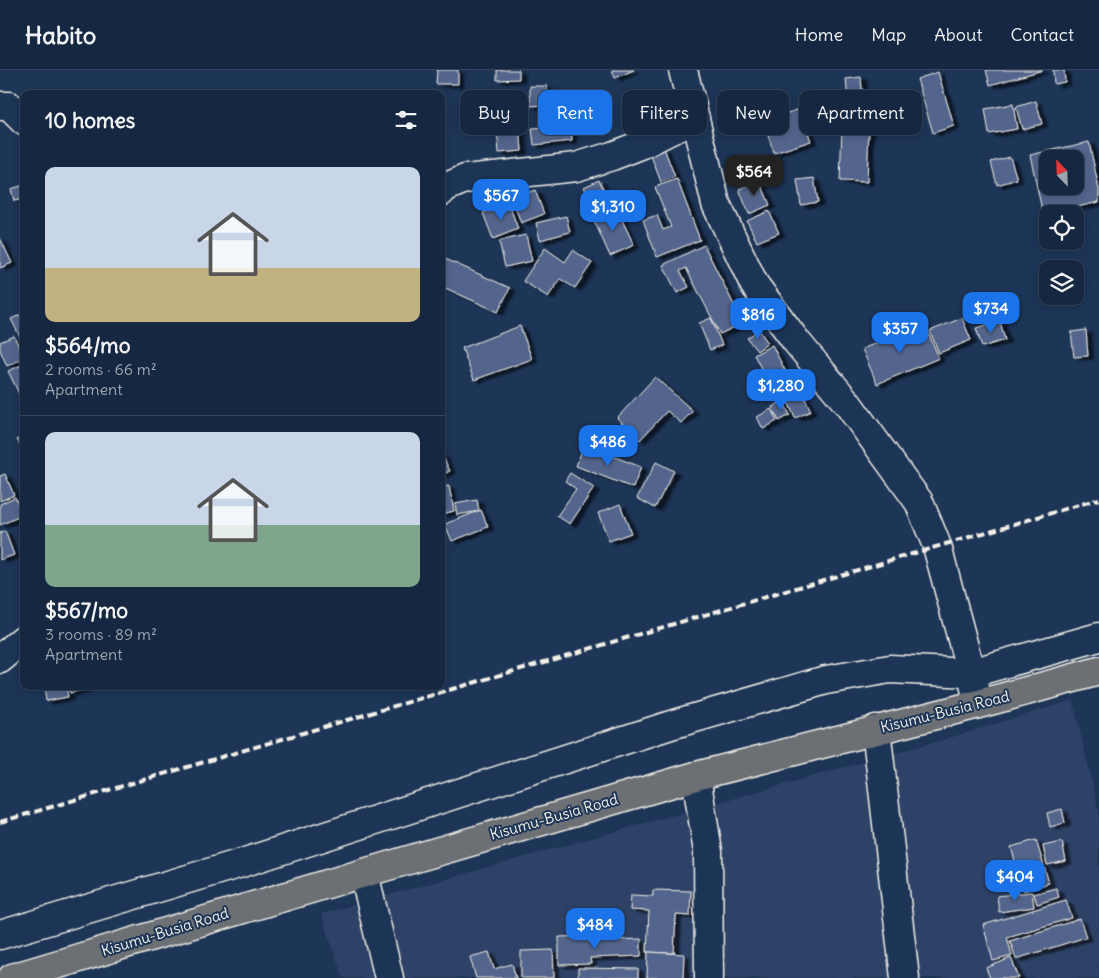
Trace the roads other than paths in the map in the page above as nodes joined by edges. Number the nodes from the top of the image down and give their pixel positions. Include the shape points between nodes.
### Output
1 (683, 70) edge
2 (688, 90) edge
3 (0, 106) edge
4 (20, 117) edge
5 (661, 135) edge
6 (698, 135) edge
7 (453, 177) edge
8 (445, 187) edge
9 (1099, 636) edge
10 (20, 642) edge
11 (0, 659) edge
12 (1099, 671) edge
13 (971, 673) junction
14 (980, 704) junction
15 (876, 729) junction
16 (696, 776) junction
17 (364, 873) junction
18 (0, 935) edge
19 (12, 978) edge
20 (389, 978) edge
21 (709, 978) edge
22 (905, 978) edge

1 - 2 street
3 - 4 street via 9,106
5 - 7 street via 576,167
6 - 13 street via 716,204 754,284 848,404 919,502 937,546
7 - 8 street
9 - 13 street
10 - 11 street
12 - 14 highway, Kisumu-Busia Road
13 - 14 street
13 - 18 street via 890,669 826,680 674,724 245,862
14 - 15 highway, Kisumu-Busia Road
15 - 16 highway, Kisumu-Busia Road
15 - 22 street
16 - 17 highway, Kisumu-Busia Road
16 - 21 street via 708,852
17 - 19 highway, Kisumu-Busia Road
17 - 20 street

